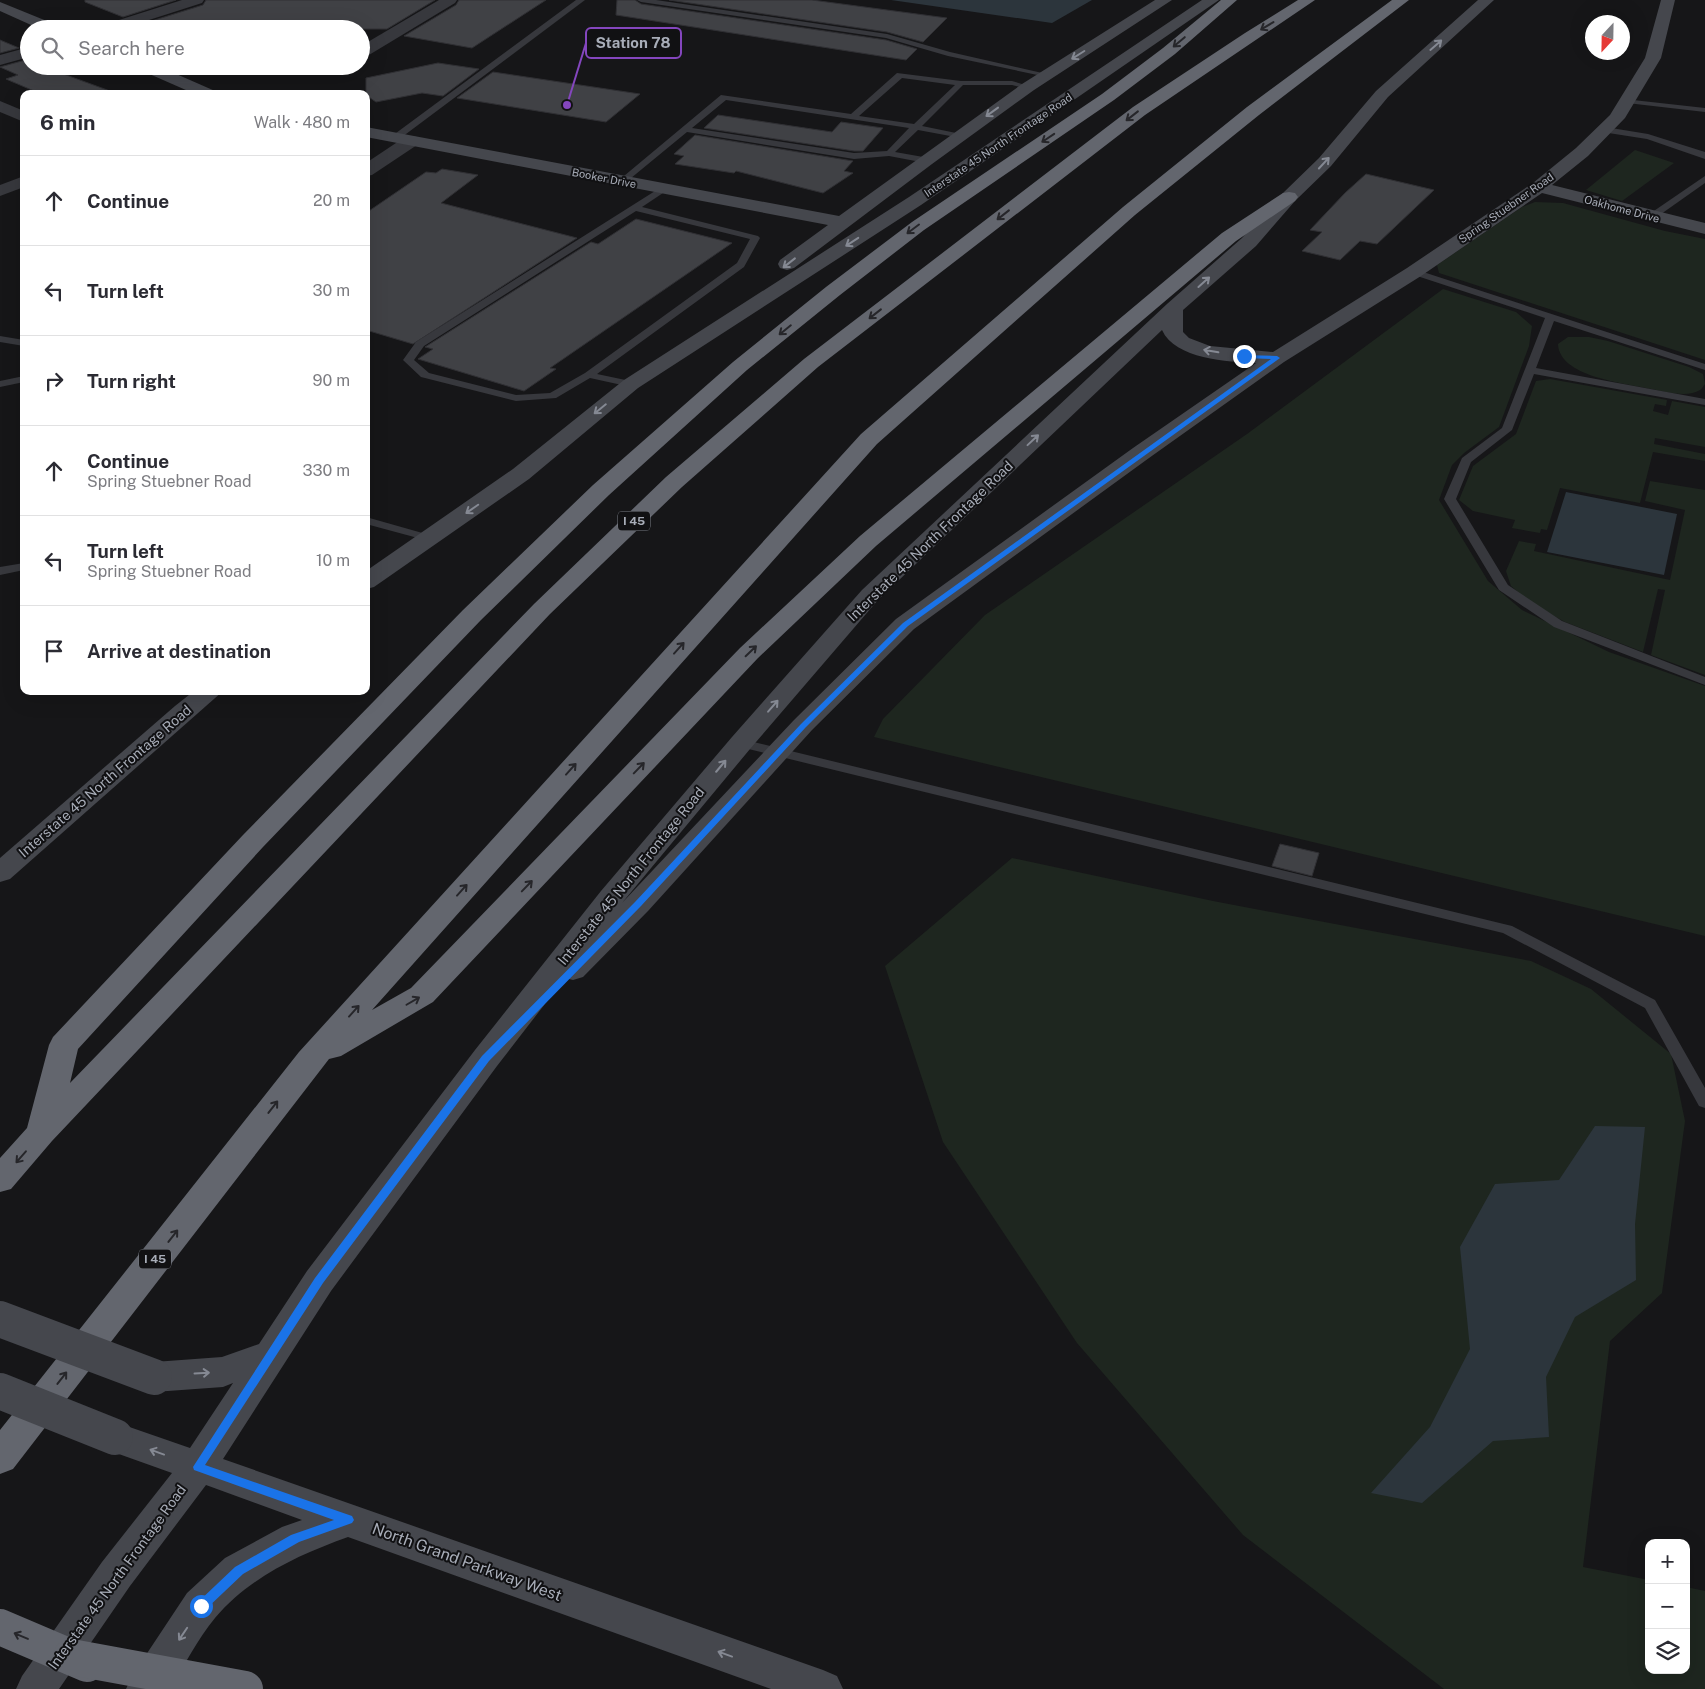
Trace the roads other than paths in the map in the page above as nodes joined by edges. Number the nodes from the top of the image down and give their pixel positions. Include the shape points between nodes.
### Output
1 (194, 0) edge
2 (450, 0) edge
3 (581, 0) edge
4 (641, 0) edge
5 (1165, 0) edge
6 (1212, 0) edge
7 (1230, 0) edge
8 (1308, 0) edge
9 (1402, 0) edge
10 (1487, 0) edge
11 (1668, 0) edge
12 (0, 6) edge
13 (33, 20) edge
14 (133, 20) edge
15 (370, 48) edge
16 (20, 54) edge
17 (0, 60) edge
18 (165, 75) edge
19 (1046, 75) junction
20 (961, 83) junction
21 (1028, 87) junction
22 (200, 90) edge
23 (1627, 101) junction
24 (0, 106) edge
25 (1705, 110) edge
26 (20, 115) edge
27 (852, 118) junction
28 (916, 128) junction
29 (685, 130) junction
30 (1605, 130) junction
31 (370, 133) edge
32 (958, 136) junction
33 (403, 139) junction
34 (889, 153) junction
35 (1705, 156) edge
36 (926, 160) junction
37 (370, 168) edge
38 (1705, 179) edge
39 (622, 181) junction
40 (20, 183) edge
41 (1539, 187) junction
42 (663, 189) junction
43 (0, 191) edge
44 (1289, 196) junction
45 (635, 208) junction
46 (1651, 217) junction
47 (841, 222) junction
48 (1705, 229) edge
49 (1414, 272) junction
50 (1174, 308) junction
51 (1551, 316) junction
52 (0, 339) edge
53 (20, 342) edge
54 (1277, 358) junction
55 (1705, 366) edge
56 (1530, 370) junction
57 (589, 375) junction
58 (20, 380) edge
59 (0, 384) edge
60 (631, 384) junction
61 (1705, 402) edge
62 (370, 521) edge
63 (429, 538) junction
64 (20, 567) edge
65 (0, 571) edge
66 (370, 579) edge
67 (1705, 681) edge
68 (206, 695) edge
69 (741, 743) junction
70 (779, 752) junction
71 (0, 873) edge
72 (486, 1058) junction
73 (310, 1060) junction
74 (1705, 1102) edge
75 (41, 1134) junction
76 (0, 1180) edge
77 (0, 1319) edge
78 (270, 1356) junction
79 (0, 1391) edge
80 (0, 1458) edge
81 (198, 1467) junction
82 (348, 1520) junction
83 (0, 1627) edge
84 (70, 1657) junction
85 (36, 1689) edge
86 (146, 1689) edge
87 (245, 1689) edge
88 (822, 1689) edge

1 - 14 street
2 - 15 street
3 - 33 lane
4 - 19 lane via 887,36 948,54
5 -> 19 main road
6 -> 60 main road, Interstate 45 North Frontage Road via 915,201
7 -> 75 highway via 1108,97 918,226 833,291 740,366 601,490 472,615 267,826 64,1045
8 -> 75 highway, I 45 via 1138,111 811,363 674,482 542,609
73 -> 9 highway, I 45 via 869,439 1129,211 1253,112
44 -> 10 main road, Interstate 45 North Frontage Road via 1325,162 1382,94
11 - 23 main road, Spring Stuebner Road via 1653,58
12 - 13 main road
16 - 17 street
18 - 22 main road
19 - 21 main road
20 - 21 lane via 1012,83
20 - 27 lane via 900,75
20 - 28 lane
21 -> 32 main road
23 - 25 lane
23 - 30 main road, Spring Stuebner Road
24 - 26 street
27 - 28 lane
27 - 29 lane via 724,97
28 - 32 lane
28 - 34 lane
29 - 34 lane via 854,156
29 - 39 lane
30 - 35 lane via 1648,137
30 - 41 main road, Spring Stuebner Road
31 - 33 main road, Booker Drive
32 - 36 main road
33 - 37 street
33 - 39 main road, Booker Drive
34 - 36 lane
36 - 47 main road
38 - 46 lane
39 - 42 main road, Booker Drive
40 - 43 street
41 - 46 main road, Oakhome Drive
41 - 49 main road, Spring Stuebner Road
42 - 45 lane
42 - 47 main road, Booker Drive
50 -> 44 main road, Interstate 45 North Frontage Road via 1248,242
73 -> 44 highway via 422,996 749,653 868,541 1229,237
45 - 57 lane via 755,238 742,265
45 - 57 lane via 420,344 408,360 425,375 516,398 552,396
46 - 48 main road, Oakhome Drive
47 -> 60 main road
49 - 51 lane
49 - 54 main road, Spring Stuebner Road
54 -> 50 main road via 1208,351 1183,343 1172,329
69 -> 50 main road, Interstate 45 North Frontage Road via 870,596
51 - 55 lane
51 - 56 lane
52 - 53 lane
54 - 70 main road, Spring Stuebner Road via 905,624
56 - 61 lane
56 - 67 lane via 1507,430 1466,460 1450,500 1503,587 1558,624
57 - 60 lane
58 - 59 lane
60 -> 63 main road, Interstate 45 North Frontage Road via 521,474
62 - 63 lane
63 - 66 main road, Interstate 45 North Frontage Road
64 - 65 lane
68 - 71 main road, Interstate 45 North Frontage Road
69 - 70 lane
72 -> 69 main road, Interstate 45 North Frontage Road via 610,898
70 - 72 main road, Spring Stuebner Road via 638,904
70 - 74 lane via 1507,929 1650,1004
72 - 78 main road, Interstate 45 North Frontage Road via 319,1280
80 -> 73 highway, I 45
75 -> 76 highway, I 45
77 -> 78 main road, bridge via 154,1377 223,1372
78 - 81 main road, Interstate 45 North Frontage Road
81 -> 79 main road, North Grand Parkway West, bridge
81 - 82 main road, North Grand Parkway West
81 - 85 main road, Interstate 45 North Frontage Road via 116,1574
82 -> 86 main road via 295,1539 239,1570 201,1606
88 -> 82 main road, North Grand Parkway West
84 -> 83 highway, bridge
84 - 86 highway, bridge
84 - 87 highway, bridge

